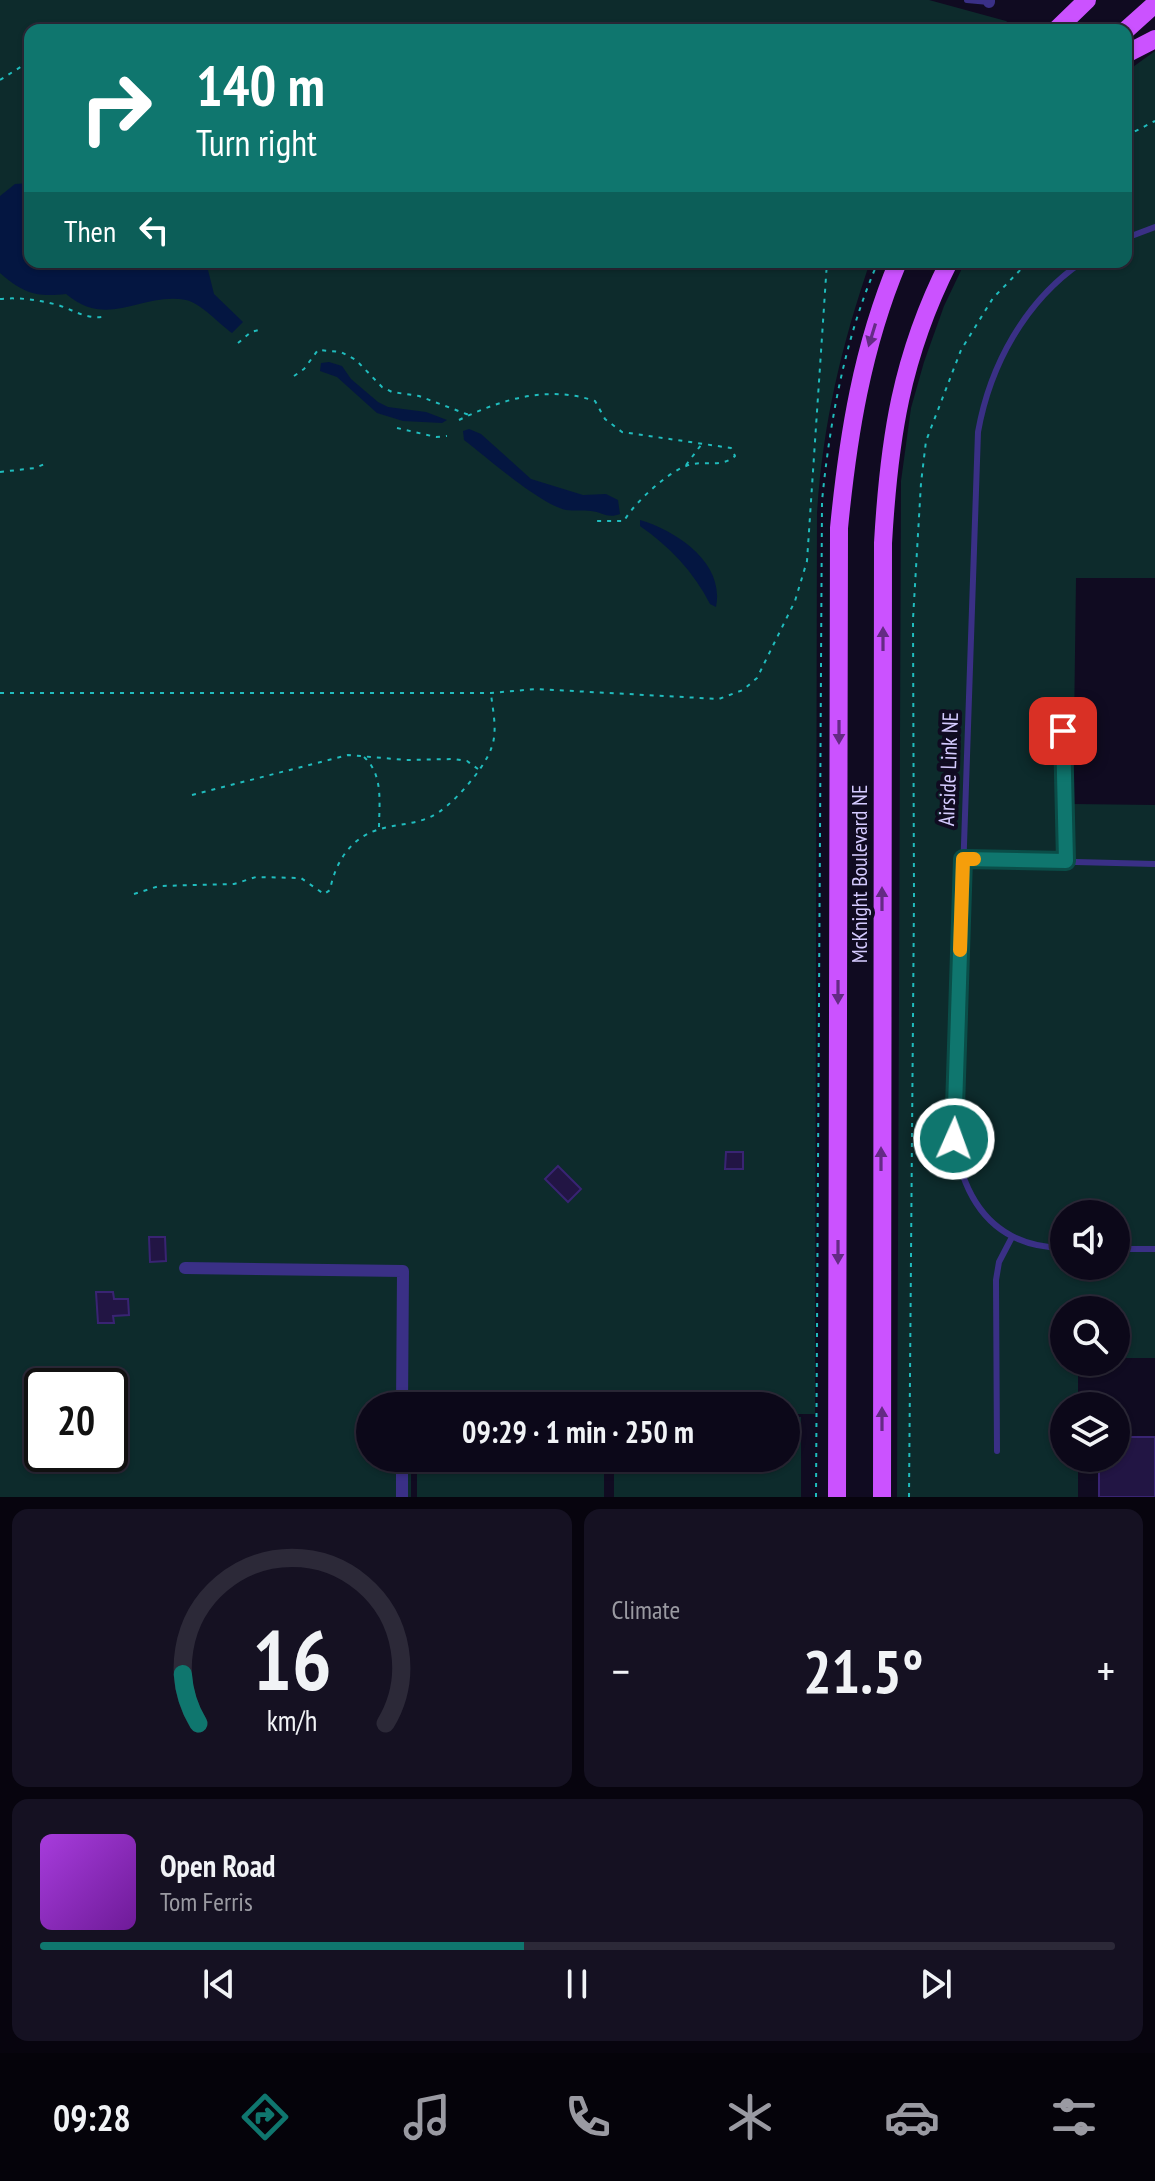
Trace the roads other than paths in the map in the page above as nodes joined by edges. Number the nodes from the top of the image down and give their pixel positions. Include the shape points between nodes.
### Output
1 (967, 0) edge
2 (1087, 0) edge
3 (989, 1) edge
4 (1155, 4) edge
5 (1062, 24) edge
6 (1132, 25) edge
7 (1155, 39) edge
8 (1132, 51) edge
9 (1155, 227) edge
10 (1132, 236) edge
11 (896, 268) edge
12 (946, 268) edge
13 (1075, 268) edge
14 (1063, 731) dead end
15 (963, 859) junction
16 (1066, 861) junction
17 (1155, 864) edge
18 (1011, 1239) junction
19 (1050, 1246) edge
20 (1130, 1249) edge
21 (1155, 1249) edge
22 (185, 1268) dead end
23 (402, 1392) edge
24 (997, 1451) dead end
25 (402, 1472) edge
26 (402, 1497) edge
27 (837, 1497) edge
28 (882, 1497) edge

1 - 3 lane
2 - 5 main road
4 - 6 main road
7 - 8 main road
9 - 10 lane
11 -> 27 main road, McKnight Boulevard NE via 860,377 839,528
28 -> 12 main road, McKnight Boulevard NE via 883,543 894,417 924,316
13 - 15 lane, Airside Link NE via 1049,290 1008,343 982,408 975,469
14 - 16 lane
15 - 16 lane
15 - 18 lane, Airside Link NE via 954,1139 964,1180 995,1227
16 - 17 lane
18 - 19 lane
18 - 24 lane via 996,1280
20 - 21 lane
22 - 23 street via 403,1271
25 - 26 street

